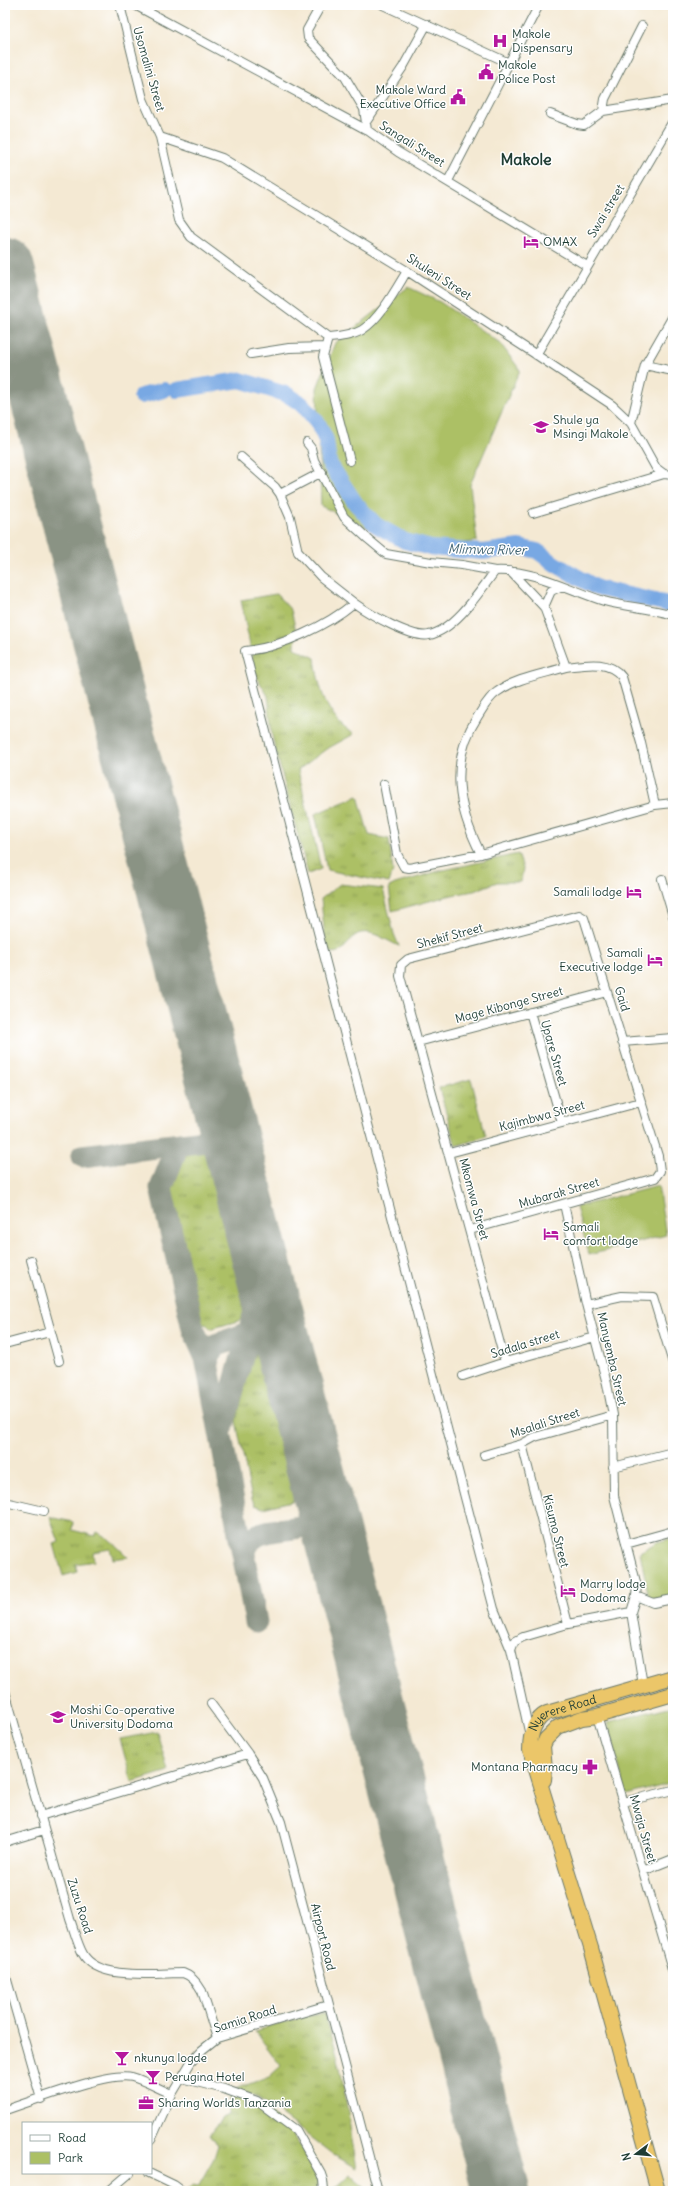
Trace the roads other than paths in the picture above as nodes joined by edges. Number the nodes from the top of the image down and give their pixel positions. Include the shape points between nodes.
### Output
1 (120, 5) edge
2 (134, 5) edge
3 (321, 5) edge
4 (383, 5) edge
5 (539, 5) edge
6 (427, 24) junction
7 (642, 26) dead end
8 (509, 63) junction
9 (673, 100) edge
10 (603, 111) junction
11 (550, 114) dead end
12 (673, 121) edge
13 (367, 126) junction
14 (160, 137) junction
15 (448, 181) junction
16 (587, 266) junction
17 (407, 271) junction
18 (673, 316) edge
19 (328, 338) junction
20 (324, 347) junction
21 (251, 354) dead end
22 (536, 355) junction
23 (645, 365) junction
24 (673, 371) edge
25 (630, 423) junction
26 (307, 443) dead end
27 (241, 457) dead end
28 (350, 461) dead end
29 (322, 472) junction
30 (664, 474) junction
31 (673, 475) edge
32 (280, 494) junction
33 (533, 513) dead end
34 (510, 570) junction
35 (495, 571) junction
36 (562, 586) junction
37 (354, 602) junction
38 (544, 607) junction
39 (673, 615) edge
40 (566, 667) junction
41 (384, 784) dead end
42 (673, 803) edge
43 (655, 805) junction
44 (481, 854) junction
45 (662, 878) dead end
46 (673, 916) edge
47 (584, 918) joint
48 (607, 992) junction
49 (530, 1012) junction
50 (673, 1038) edge
51 (418, 1042) junction
52 (622, 1042) junction
53 (641, 1102) junction
54 (562, 1123) junction
55 (449, 1153) junction
56 (655, 1178) joint
57 (564, 1204) junction
58 (470, 1230) junction
59 (30, 1260) dead end
60 (586, 1304) junction
61 (50, 1332) junction
62 (595, 1337) junction
63 (5, 1344) edge
64 (58, 1361) dead end
65 (505, 1362) junction
66 (673, 1363) edge
67 (463, 1376) dead end
68 (612, 1414) junction
69 (522, 1444) junction
70 (673, 1452) edge
71 (484, 1455) dead end
72 (613, 1467) junction
73 (5, 1502) edge
74 (44, 1511) dead end
75 (673, 1531) edge
76 (626, 1544) junction
77 (636, 1596) junction
78 (673, 1599) edge
79 (631, 1612) junction
80 (568, 1624) junction
81 (511, 1650) junction
82 (673, 1677) edge
83 (643, 1685) junction
84 (5, 1691) edge
85 (673, 1694) edge
86 (210, 1704) dead end
87 (598, 1716) junction
88 (530, 1737) junction
89 (248, 1754) junction
90 (542, 1788) junction
91 (673, 1790) edge
92 (623, 1802) junction
93 (40, 1816) junction
94 (44, 1830) junction
95 (5, 1842) edge
96 (673, 1859) edge
97 (643, 1871) junction
98 (673, 1972) edge
99 (5, 1973) edge
100 (328, 2006) junction
101 (217, 2038) junction
102 (181, 2078) junction
103 (172, 2094) junction
104 (41, 2099) junction
105 (5, 2110) edge
106 (152, 2138) edge
107 (129, 2174) edge
108 (151, 2174) edge
109 (109, 2191) edge
110 (182, 2191) edge
111 (324, 2191) edge
112 (378, 2191) edge
113 (658, 2191) edge

1 - 14 street, Usomalini Street via 143,99
2 - 13 street, Sangali Street
3 - 13 street via 307,30 308,38 345,77 364,109
4 - 6 street
5 - 8 street
6 - 8 street
6 - 13 street
7 - 10 street via 605,99
8 - 15 street
9 - 10 street
10 - 11 street via 581,125
12 - 16 street, Swai street
13 - 15 street, Sangali Street via 398,152
14 - 17 street, Shuleni Street via 222,158
14 - 19 street, Usomalini Street via 179,220 191,237
15 - 16 street, Sangali Street
16 - 22 street, Swai street
17 - 19 street via 387,304 362,330 346,336
17 - 22 street, Shuleni Street
18 - 23 street
19 - 20 street
20 - 21 street via 289,348
20 - 28 street via 323,357
22 - 25 street, Shuleni Street via 612,405
23 - 24 street
23 - 25 street
25 - 30 street, Shuleni Street via 656,468
26 - 29 street
27 - 32 street
29 - 32 street
29 - 35 street via 344,517 386,554
30 - 31 street
30 - 33 street
32 - 37 street via 290,517 298,552 321,578
34 - 35 street
34 - 36 street
34 - 38 street
35 - 37 street via 456,619 438,633 428,636 406,631
36 - 38 street via 551,591
36 - 39 street via 605,601
37 - 81 street via 338,616 300,636 263,650 245,652 262,708 332,988 494,1609
38 - 40 street
40 - 43 street via 592,664 610,667 616,669 622,677
40 - 44 street via 517,682 496,692 471,726 462,750 460,795 462,810
41 - 44 street via 397,854 404,867 414,868
42 - 43 street
43 - 44 street
45 - 46 street
47 - 48 street, Gaid
47 - 51 street, Shekif Street via 579,915 408,959 401,965 400,976
48 - 49 street, Mage Kibonge Street
48 - 52 street, Gaid
49 - 51 street, Mage Kibonge Street
49 - 54 street, Upare Street
50 - 52 street
51 - 55 street, Mkomwa Street
52 - 53 street, Gaid
53 - 54 street, Kajimbwa Street
53 - 56 street, Gaid via 658,1156 660,1171
54 - 55 street, Kajimbwa Street
55 - 58 street, Mkomwa Street
56 - 57 street, Mubarak Street
57 - 58 street, Mubarak Street
57 - 60 street, Manyemba Street
58 - 65 street, Mkomwa Street
59 - 61 street
60 - 62 street, Manyemba Street
60 - 66 street via 622,1296 653,1297
61 - 63 street
61 - 64 street
62 - 65 street, Sadala street
62 - 68 street, Manyemba Street
65 - 67 street, Sadala street
68 - 69 street, Msalali Street via 535,1437
68 - 72 street, Manyemba Street
69 - 71 street, Msalali Street
69 - 80 street, Kisumo Street
70 - 72 street
72 - 76 street, Manyemba Street via 614,1496
73 - 74 street
75 - 76 street
76 - 77 street, Manyemba Street via 637,1586
77 - 78 street via 653,1603
77 - 79 street, Manyemba Street
79 - 80 street
79 - 83 street, Manyemba Street
80 - 81 street via 523,1637 514,1642
81 - 88 street
82 - 83 highway, Nyerere Road
83 - 88 highway, Nyerere Road via 547,1713 540,1717
84 - 93 street, Zuzu Road
85 - 87 highway, Nyerere Road
86 - 89 street, Airport Road
87 - 90 highway, Nyerere Road via 564,1724 546,1739 543,1746 545,1769
87 - 92 street, Mwaja Street
88 - 90 highway, Nyerere Road via 530,1750
89 - 93 street
89 - 100 street, Airport Road via 263,1778 281,1822
90 - 113 highway via 591,1948
91 - 92 street
92 - 97 street, Mwaja Street
93 - 94 street, Zuzu Road
94 - 95 street
94 - 101 street, Zuzu Road via 70,1919 84,1955 95,1965 108,1971 188,1975 199,1984
96 - 97 street
97 - 98 street, Mwaja Street
99 - 104 street
100 - 101 street, Samia Road
100 - 112 street, Airport Road
101 - 102 street, Samia Road via 202,2050
102 - 103 street, Samia Road
102 - 111 street via 257,2101 296,2130 324,2180
103 - 104 street via 132,2077 119,2076
103 - 106 street, Samia Road
104 - 105 street
107 - 109 street
108 - 110 street via 174,2184

